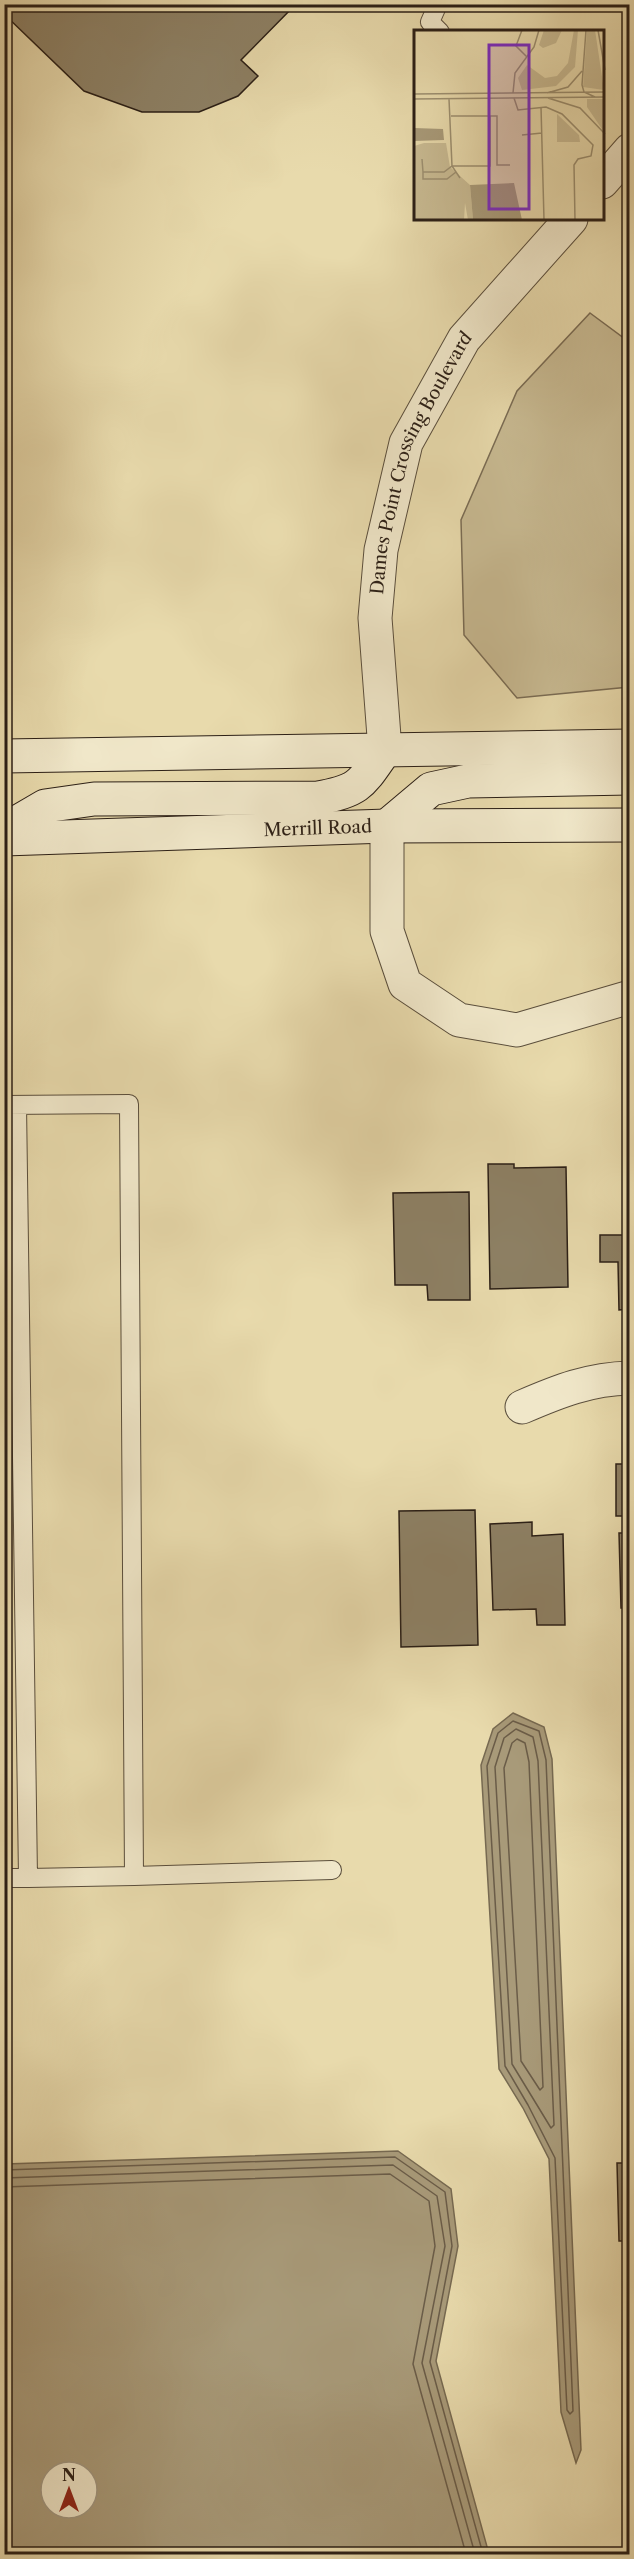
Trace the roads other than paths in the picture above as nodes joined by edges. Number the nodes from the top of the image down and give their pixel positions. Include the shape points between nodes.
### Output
1 (438, 4) edge
2 (438, 30) edge
3 (630, 150) edge
4 (604, 181) edge
5 (570, 220) edge
6 (630, 747) edge
7 (385, 750) junction
8 (4, 756) edge
9 (630, 778) edge
10 (630, 825) edge
11 (387, 826) junction
12 (4, 830) edge
13 (4, 839) edge
14 (630, 997) edge
15 (11, 1105) edge
16 (630, 1378) edge
17 (522, 1407) dead end
18 (332, 1870) dead end
19 (134, 1876) junction
20 (4, 1878) edge
21 (28, 1878) junction

1 - 2 lane via 430,22
3 - 4 main road
5 - 7 main road, Dames Point Crossing Boulevard via 464,339 406,443 381,550 375,618
6 - 7 main road
7 - 8 main road
7 - 12 main road via 363,782 340,794 318,798 94,799 45,806
9 - 11 main road via 468,781 431,789
10 - 11 main road, Merrill Road
11 - 13 main road, Merrill Road
11 - 14 main road via 387,931 405,984 459,1020 517,1030
15 - 19 lane via 129,1104
15 - 21 lane
16 - 17 main road via 609,1378 566,1388
18 - 19 lane
19 - 21 lane
20 - 21 lane

